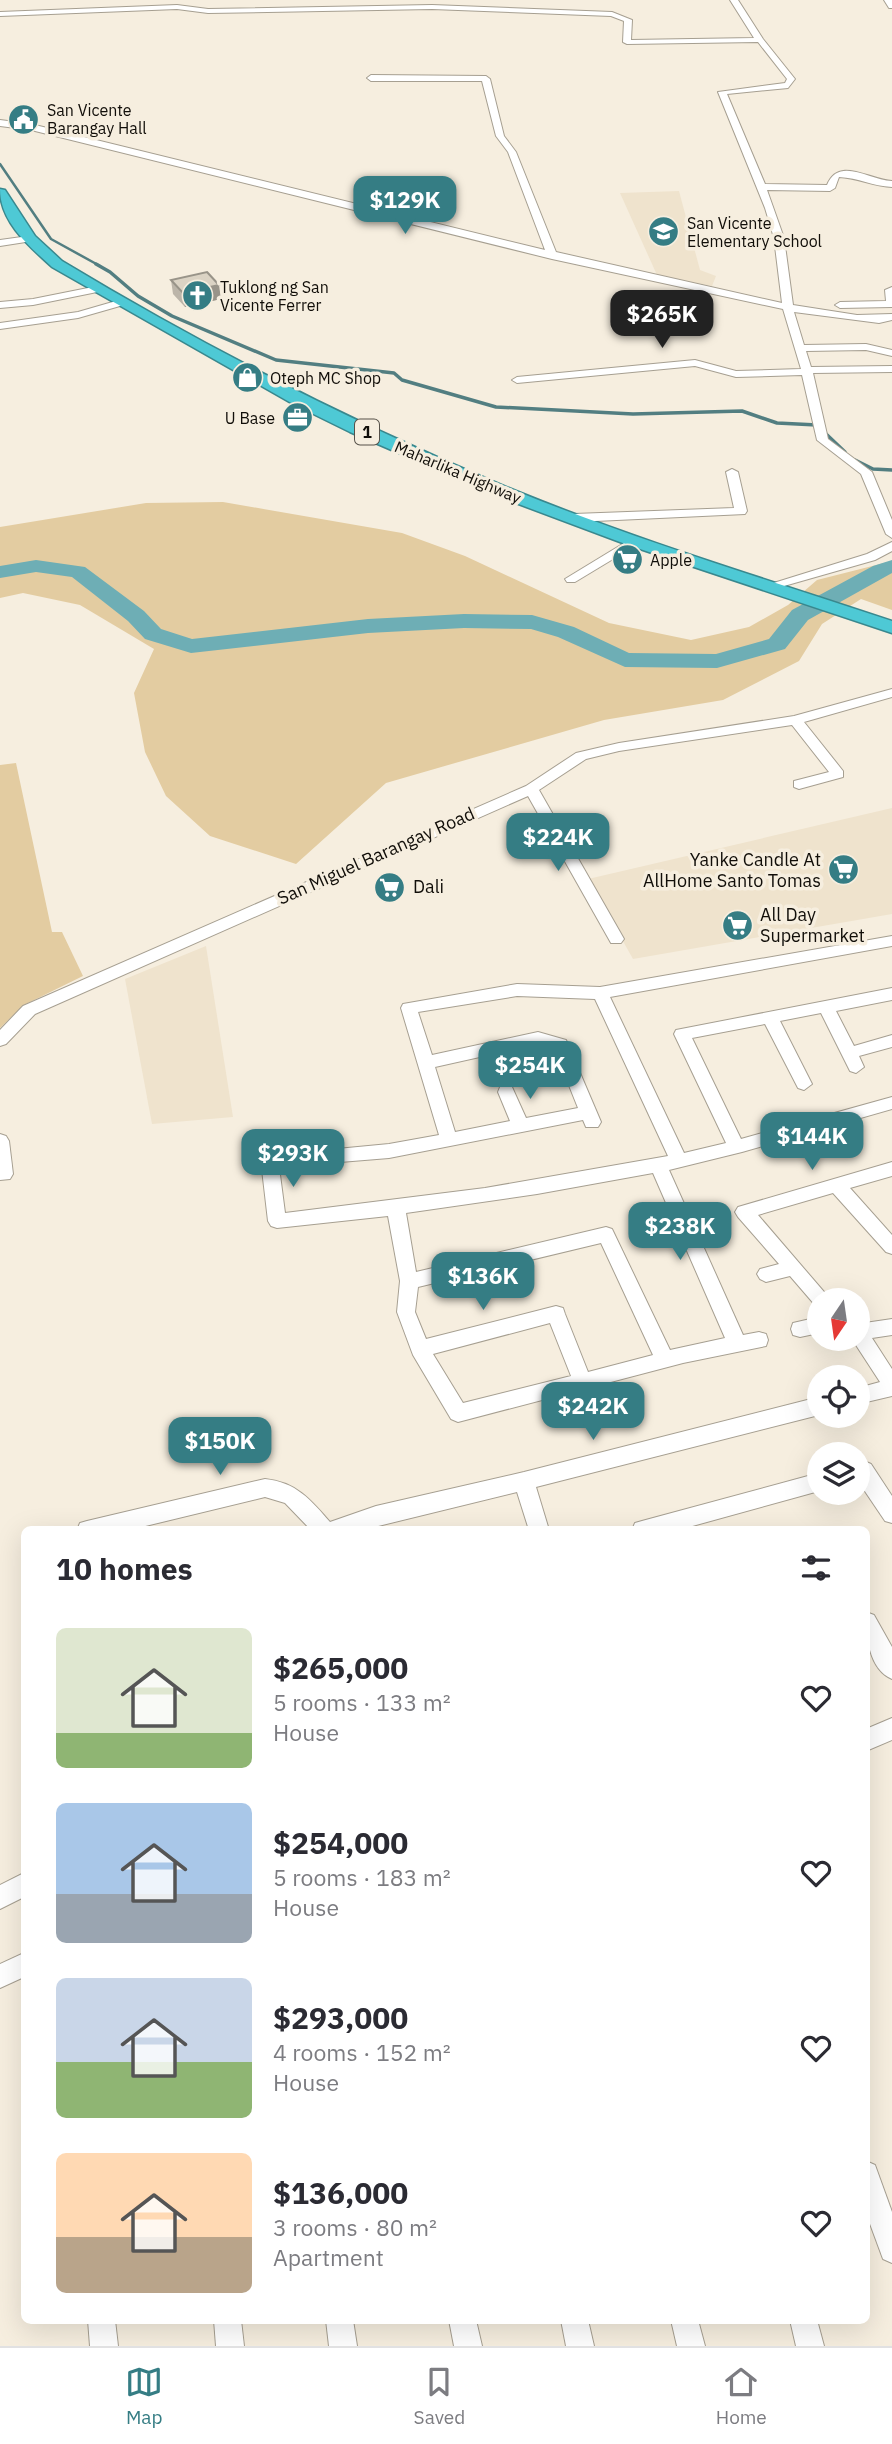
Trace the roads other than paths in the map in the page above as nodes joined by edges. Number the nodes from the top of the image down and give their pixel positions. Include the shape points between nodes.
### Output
1 (733, 0) edge
2 (888, 0) edge
3 (892, 6) edge
4 (0, 14) edge
5 (760, 40) junction
6 (371, 78) dead end
7 (4, 123) edge
8 (892, 184) edge
9 (762, 187) junction
10 (0, 193) edge
11 (29, 240) junction
12 (0, 243) edge
13 (552, 256) junction
14 (98, 289) junction
15 (892, 290) edge
16 (123, 302) junction
17 (0, 305) edge
18 (788, 305) junction
19 (892, 317) edge
20 (0, 327) edge
21 (801, 348) junction
22 (892, 353) edge
23 (892, 369) edge
24 (807, 371) junction
25 (517, 380) dead end
26 (732, 472) dead end
27 (574, 518) junction
28 (892, 534) edge
29 (634, 541) junction
30 (892, 546) edge
31 (571, 579) dead end
32 (776, 588) junction
33 (836, 608) joint
34 (892, 627) edge
35 (892, 693) edge
36 (795, 720) junction
37 (799, 784) dead end
38 (531, 789) junction
39 (616, 939) dead end
40 (892, 941) edge
41 (600, 993) junction
42 (892, 995) edge
43 (826, 1007) junction
44 (770, 1017) junction
45 (0, 1040) edge
46 (892, 1041) edge
47 (425, 1063) junction
48 (804, 1084) dead end
49 (506, 1091) dead end
50 (892, 1103) edge
51 (520, 1125) junction
52 (449, 1140) junction
53 (0, 1141) edge
54 (736, 1147) junction
55 (680, 1160) junction
56 (658, 1165) junction
57 (892, 1169) edge
58 (4, 1174) dead end
59 (837, 1185) junction
60 (396, 1208) junction
61 (892, 1247) edge
62 (793, 1268) junction
63 (766, 1274) dead end
64 (409, 1281) junction
65 (811, 1288) edge
66 (892, 1327) edge
67 (870, 1330) edge
68 (759, 1340) dead end
69 (737, 1343) junction
70 (420, 1349) junction
71 (870, 1351) edge
72 (665, 1360) junction
73 (583, 1383) junction
74 (892, 1386) edge
75 (870, 1392) edge
76 (807, 1409) edge
77 (870, 1479) edge
78 (524, 1481) junction
79 (807, 1485) edge
80 (892, 1514) edge
81 (104, 1526) edge
82 (320, 1526) edge
83 (346, 1526) edge
84 (538, 1526) edge
85 (657, 1526) edge
86 (870, 1633) edge
87 (892, 1668) edge
88 (892, 1729) edge
89 (870, 1738) edge
90 (21, 1886) edge
91 (0, 1897) edge
92 (21, 1966) edge
93 (0, 1976) edge
94 (870, 2186) edge
95 (892, 2250) edge
96 (101, 2324) edge
97 (227, 2324) edge
98 (340, 2324) edge
99 (463, 2324) edge
100 (575, 2324) edge
101 (685, 2324) edge
102 (804, 2324) edge
103 (104, 2346) edge
104 (230, 2346) edge
105 (343, 2346) edge
106 (468, 2346) edge
107 (580, 2346) edge
108 (691, 2346) edge
109 (810, 2346) edge

1 - 5 street
2 - 3 street
4 - 5 street via 177,7 208,11 432,6 612,15 628,20 627,42
5 - 9 street via 791,79 788,85 722,92
6 - 13 street via 486,79 500,136 512,152
7 - 13 street
8 - 9 street via 840,174 833,175 830,188
9 - 18 street via 779,238
10 - 11 highway, Maharlika Highway / 1
11 - 12 street
11 - 14 highway, Maharlika Highway / 1
13 - 18 street
14 - 16 highway, Maharlika Highway / 1
14 - 17 street
15 - 18 street via 891,304
16 - 20 street via 53,320
16 - 27 highway, Maharlika Highway / 1 via 356,428
18 - 19 street via 875,320
18 - 21 street
21 - 22 street via 866,347
21 - 24 street
23 - 24 street
24 - 25 street via 736,374 695,363
24 - 28 street via 824,440 866,472
26 - 27 street via 741,511
27 - 29 highway, Maharlika Highway / 1
29 - 31 street
29 - 32 highway, Maharlika Highway / 1
30 - 32 street
32 - 33 highway, Maharlika Highway / 1
33 - 34 highway, Maharlika Highway / 1
35 - 36 street, San Miguel Barangay Road
36 - 37 street via 838,774
36 - 38 street, San Miguel Barangay Road via 581,755
38 - 39 street
38 - 45 street, San Miguel Barangay Road via 73,988 29,1010
40 - 41 street
41 - 47 street via 517,990 409,1008
41 - 55 street
42 - 43 street
43 - 44 street
43 - 46 street via 852,1060
44 - 48 street
44 - 54 street via 682,1034
47 - 51 street via 538,1038 560,1044 589,1118
47 - 52 street
49 - 51 street
50 - 54 street
51 - 52 street
52 - 60 street via 389,1151 270,1161 277,1221
53 - 58 street
54 - 55 street
55 - 56 street
56 - 60 street
56 - 69 street
57 - 59 street
59 - 61 street
59 - 62 street via 744,1212
60 - 64 street
62 - 63 street
62 - 65 street
64 - 70 street via 406,1312
64 - 72 street via 606,1234
66 - 67 street
68 - 69 street
69 - 72 street
70 - 73 street via 458,1413
70 - 73 street via 556,1314
71 - 74 street
72 - 73 street
74 - 75 street
76 - 78 street
77 - 80 street
78 - 83 street
78 - 84 street
79 - 85 street
81 - 82 street via 277,1488 292,1494
86 - 87 street
88 - 89 street
90 - 91 street
92 - 93 street
94 - 95 street
96 - 103 street
97 - 104 street
98 - 105 street
99 - 106 street
100 - 107 street
101 - 108 street
102 - 109 street

